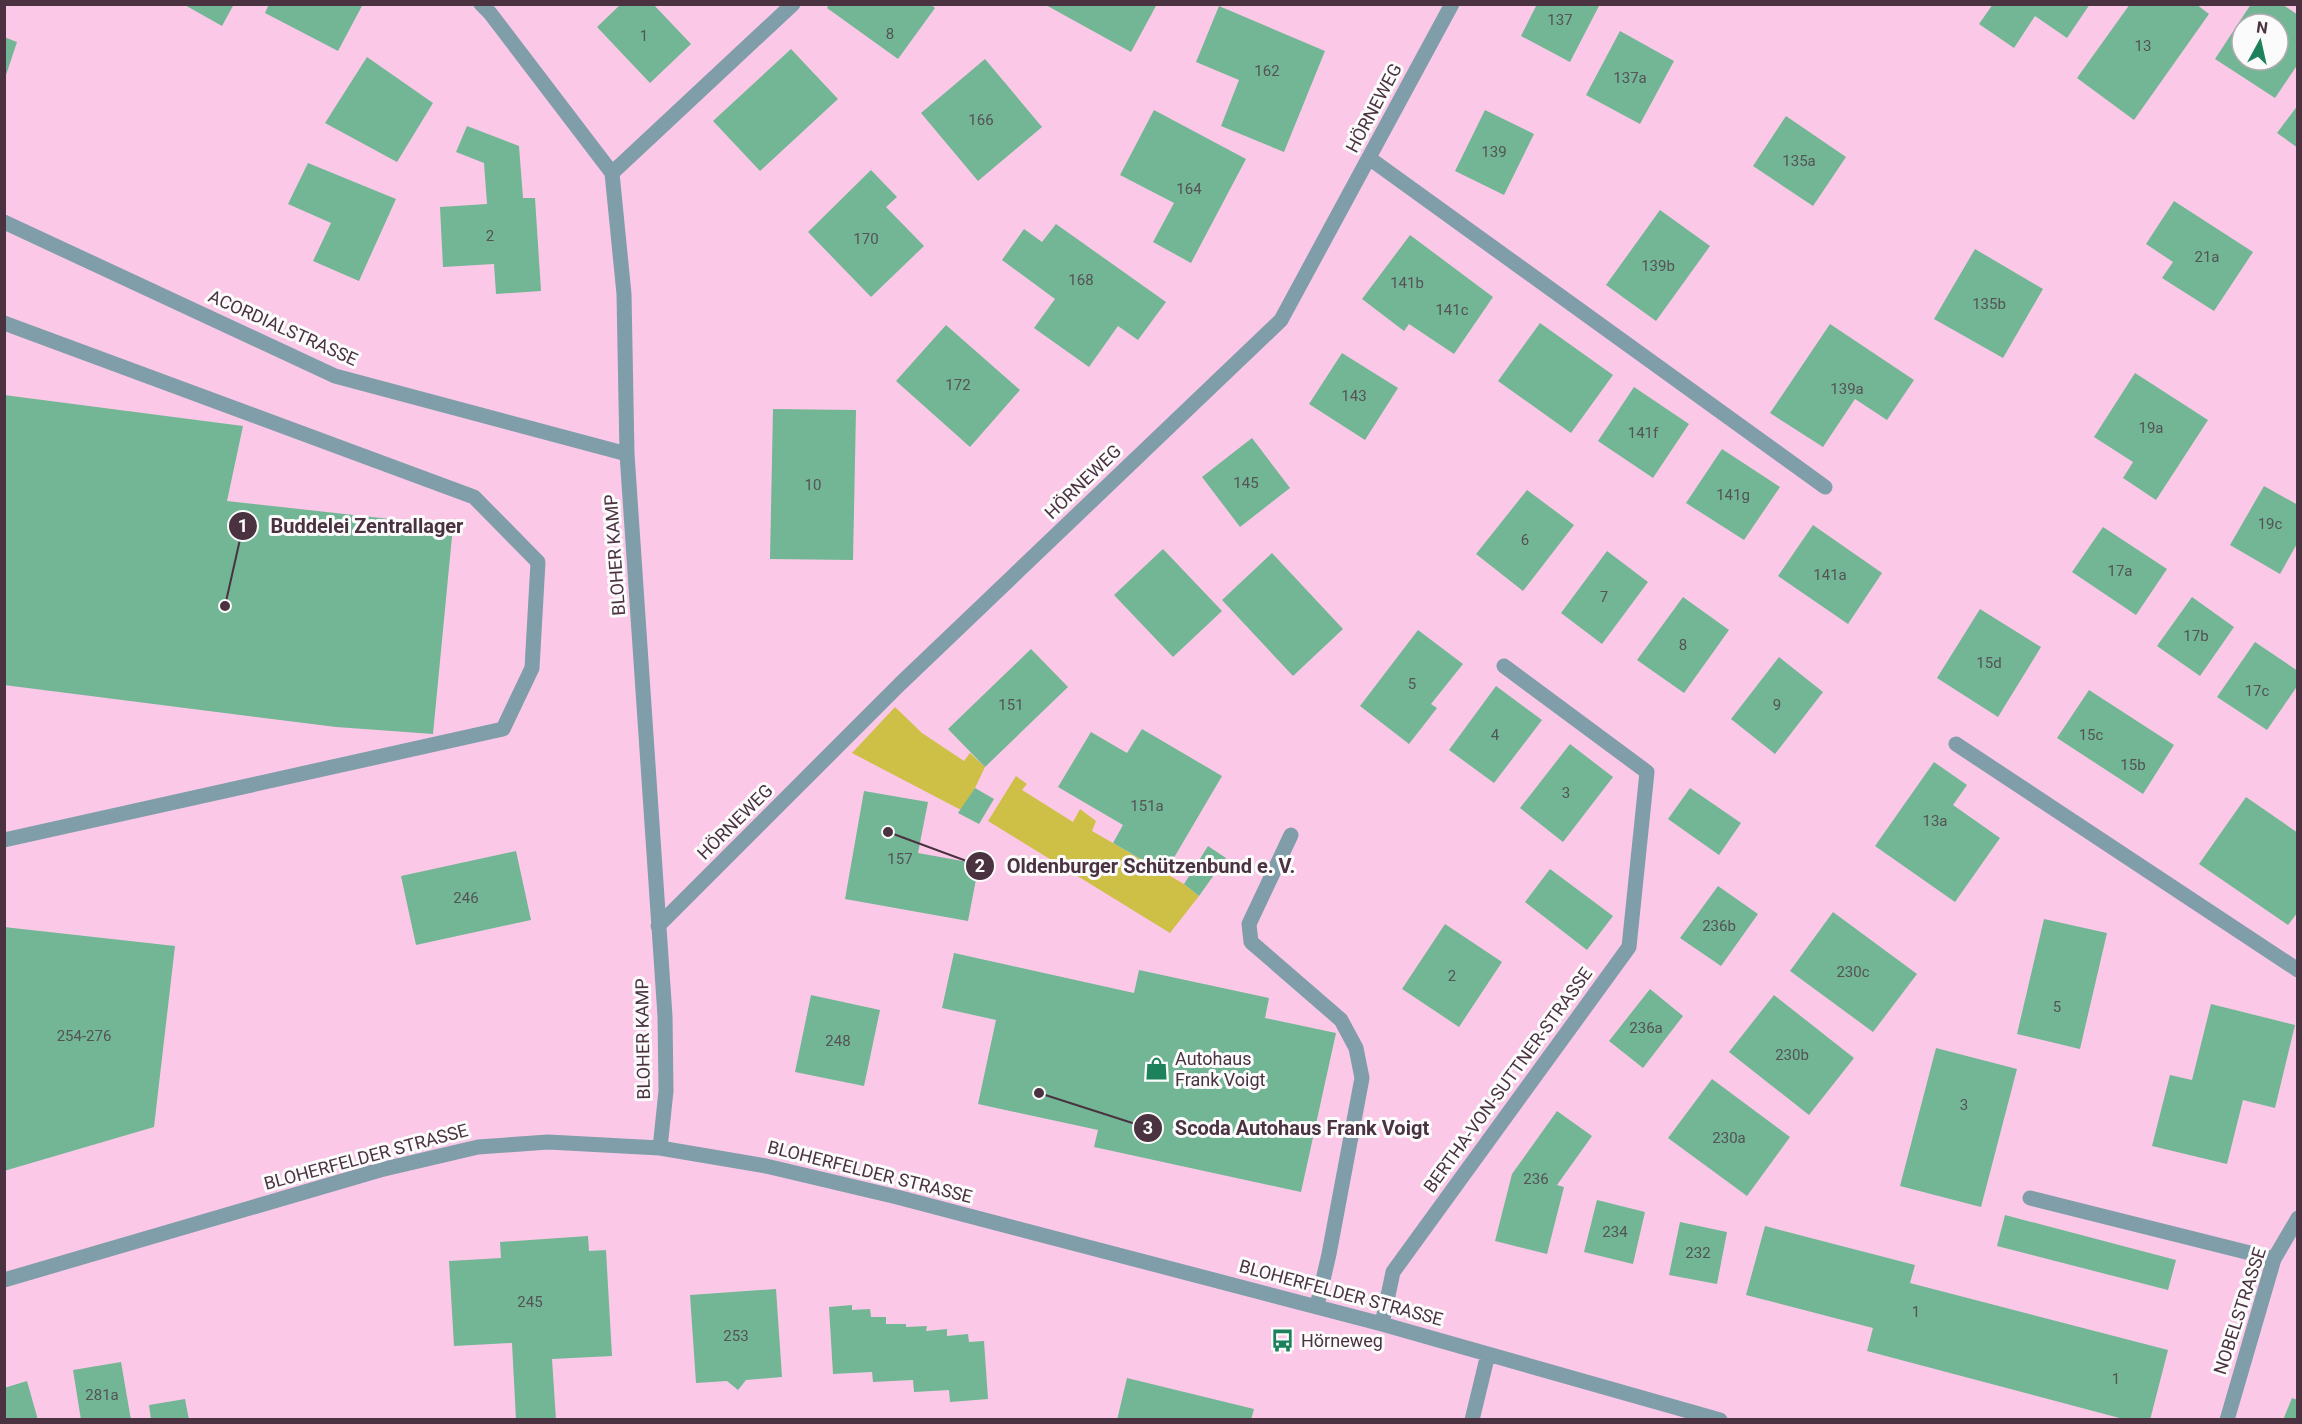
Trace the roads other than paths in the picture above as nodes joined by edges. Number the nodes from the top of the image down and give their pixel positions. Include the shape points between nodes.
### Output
1 (481, 4) edge
2 (793, 4) edge
3 (1452, 4) edge
4 (1369, 158) junction
5 (612, 173) junction
6 (4, 222) edge
7 (4, 322) edge
8 (627, 454) junction
9 (1825, 487) dead end
10 (1504, 666) dead end
11 (1956, 744) dead end
12 (1291, 836) dead end
13 (4, 840) edge
14 (658, 926) junction
15 (2298, 970) edge
16 (660, 1148) junction
17 (2030, 1198) dead end
18 (2298, 1218) edge
19 (2274, 1259) junction
20 (4, 1280) edge
21 (1317, 1306) junction
22 (1382, 1324) junction
23 (1488, 1354) junction
24 (1472, 1419) edge
25 (1720, 1419) edge
26 (2227, 1419) edge

1 - 5 street
2 - 5 street
3 - 4 street, HÖRNEWEG
4 - 9 street
4 - 14 street, HÖRNEWEG via 1281,320 900,684
5 - 8 street, BLOHER KAMP via 624,294
6 - 8 street, ACORDIALSTRASSE via 335,376
7 - 13 street via 474,497 538,562 532,668 503,729
8 - 14 street, BLOHER KAMP
10 - 22 street, BERTHA-VON-SUTTNER-STRASSE via 1647,772 1629,947 1393,1272
11 - 15 street
12 - 21 street via 1249,924 1251,942 1341,1020 1356,1048 1362,1077
14 - 16 street, BLOHER KAMP via 666,1016 666,1090
16 - 20 street, BLOHERFELDER STRASSE via 548,1142 478,1147 380,1170
16 - 21 street, BLOHERFELDER STRASSE via 766,1166 897,1197
17 - 19 street
18 - 19 street, NOBELSTRASSE
19 - 26 street, NOBELSTRASSE
21 - 22 street, BLOHERFELDER STRASSE
22 - 23 street, BLOHERFELDER STRASSE
23 - 24 street
23 - 25 street, BLOHERFELDER STRASSE

